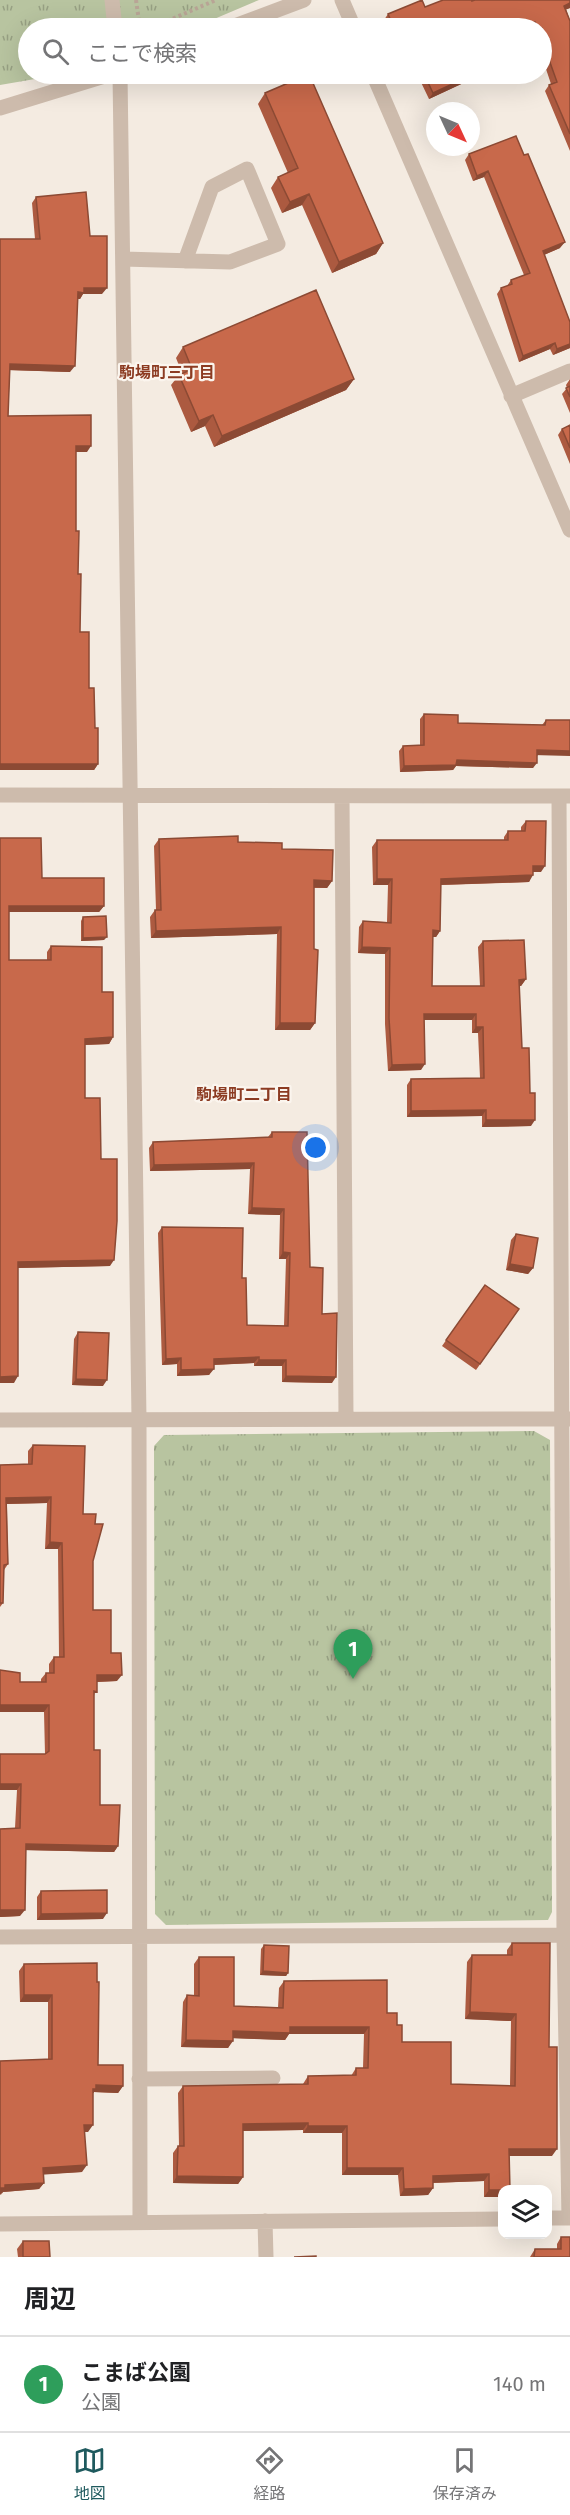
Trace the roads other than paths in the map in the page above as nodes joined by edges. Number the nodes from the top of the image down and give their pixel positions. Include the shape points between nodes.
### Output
1 (112, 0) edge
2 (304, 0) edge
3 (342, 0) edge
4 (114, 18) edge
5 (256, 18) edge
6 (350, 18) edge
7 (78, 84) edge
8 (120, 84) edge
9 (378, 84) edge
10 (0, 108) edge
11 (123, 259) junction
12 (185, 261) junction
13 (570, 371) edge
14 (511, 396) junction
15 (570, 530) edge
16 (131, 794) junction
17 (0, 795) edge
18 (342, 796) junction
19 (564, 796) edge
20 (566, 1271) edge
21 (346, 1418) junction
22 (139, 1419) junction
23 (565, 1419) edge
24 (0, 1420) edge
25 (567, 1935) edge
26 (138, 1936) junction
27 (0, 1937) edge
28 (273, 2078) dead end
29 (139, 2079) junction
30 (498, 2218) edge
31 (552, 2218) edge
32 (570, 2218) edge
33 (265, 2221) junction
34 (140, 2222) junction
35 (0, 2224) edge
36 (266, 2257) edge

1 - 4 street
2 - 5 street
3 - 6 street
7 - 10 street
8 - 11 street
9 - 14 street
11 - 12 street
11 - 16 street
12 - 12 street via 230,262 278,244 247,169 212,187
13 - 14 street
14 - 15 street
16 - 17 street
16 - 18 street
16 - 22 street
18 - 19 street
18 - 21 street
19 - 20 street
20 - 23 street
21 - 22 street
21 - 23 street
22 - 24 street
22 - 26 street
23 - 25 street
25 - 26 street
25 - 32 street
26 - 27 street
26 - 29 street
28 - 29 street
29 - 34 street
30 - 33 street
31 - 32 street
33 - 34 street
33 - 36 street
34 - 35 street

